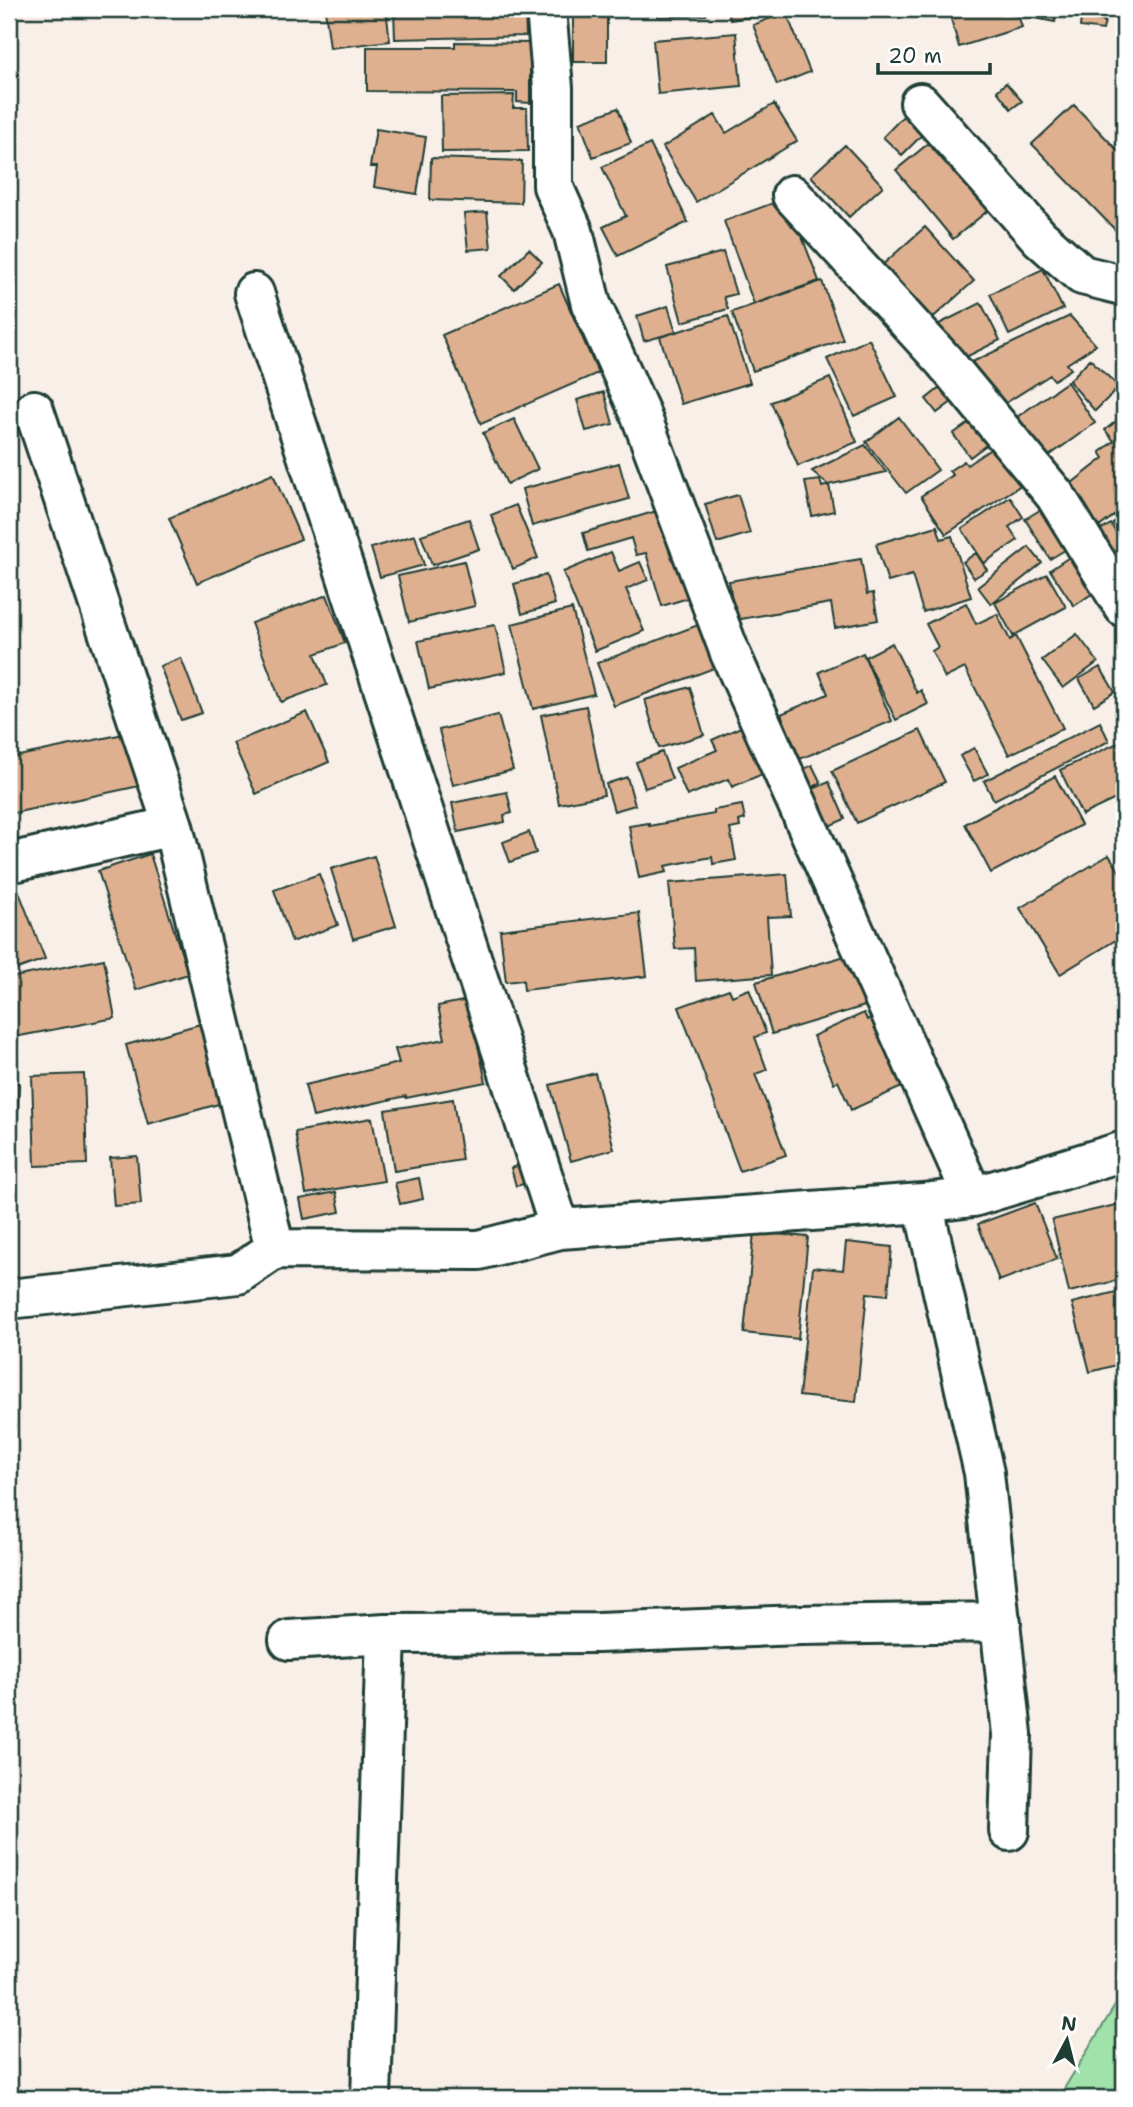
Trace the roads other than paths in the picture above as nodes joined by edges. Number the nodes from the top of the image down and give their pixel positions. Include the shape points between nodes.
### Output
1 (546, 9) edge
2 (920, 103) dead end
3 (792, 195) dead end
4 (1124, 283) edge
5 (254, 293) dead end
6 (34, 410) dead end
7 (1124, 607) edge
8 (173, 826) junction
9 (9, 863) edge
10 (1124, 1152) edge
11 (973, 1197) junction
12 (923, 1203) junction
13 (560, 1229) junction
14 (275, 1249) junction
15 (9, 1299) edge
16 (1001, 1622) junction
17 (386, 1634) junction
18 (289, 1640) dead end
19 (1009, 1831) dead end
20 (371, 2098) edge

1 - 11 street via 554,88 553,186 573,231 591,304 640,413 730,653
2 - 4 street via 1040,238 1082,275
3 - 7 street via 944,361 1055,495
5 - 13 street
6 - 8 street
8 - 9 street
8 - 14 street
10 - 11 street
11 - 12 street
12 - 13 street
12 - 16 street via 984,1473
13 - 14 street via 479,1250
14 - 15 street via 238,1274
16 - 17 street
16 - 19 street via 1012,1734
17 - 18 street
17 - 20 street

